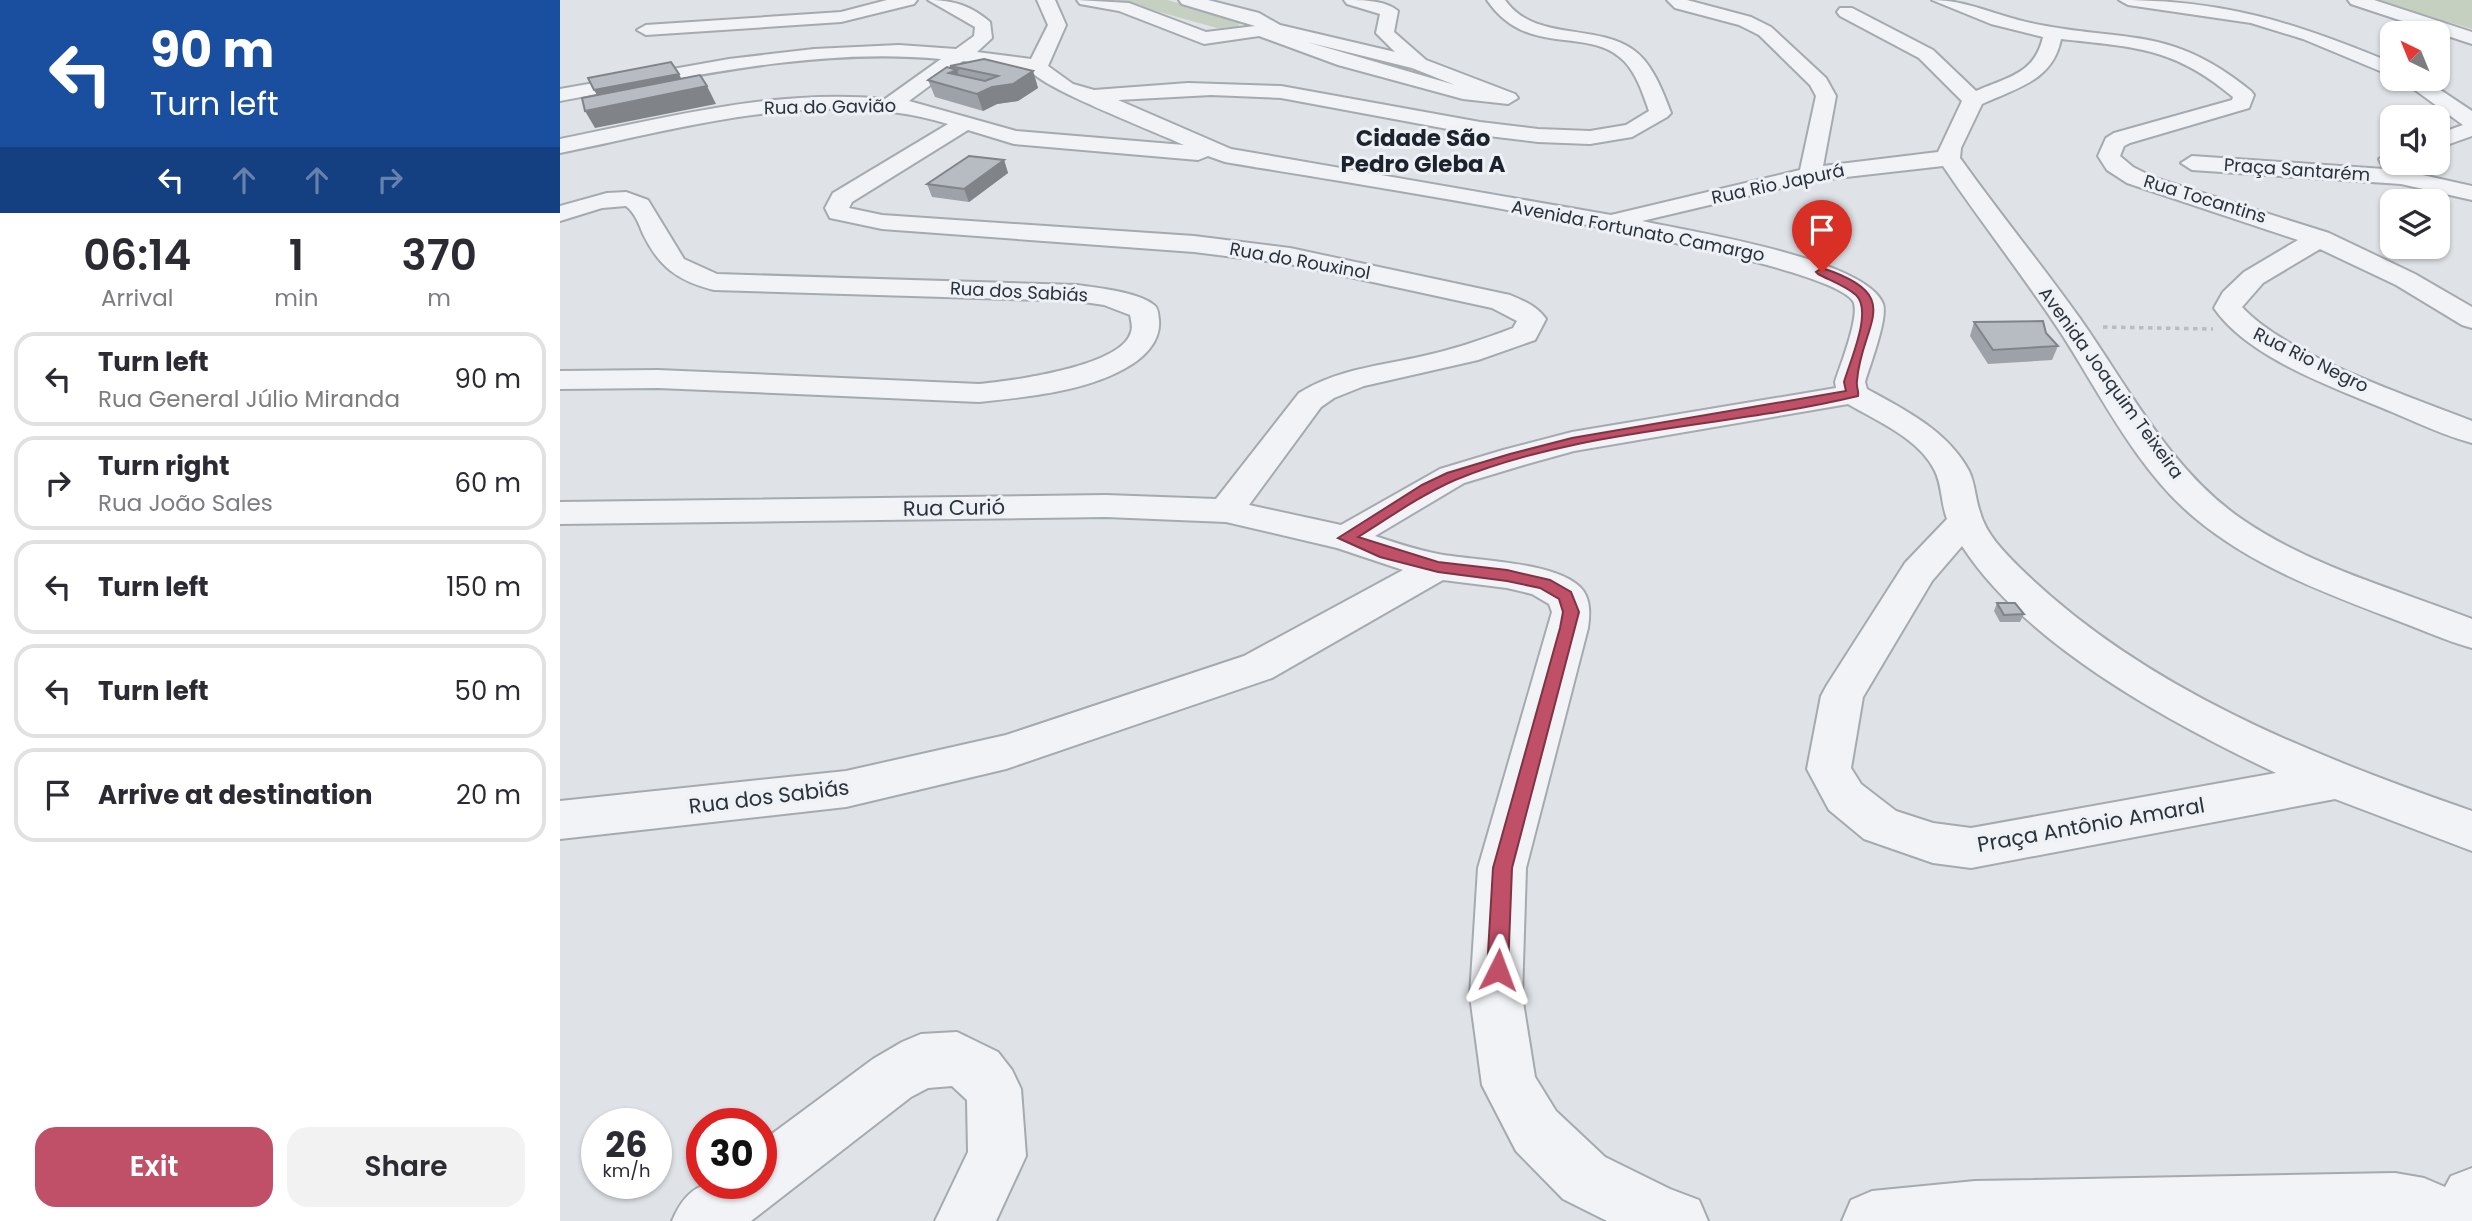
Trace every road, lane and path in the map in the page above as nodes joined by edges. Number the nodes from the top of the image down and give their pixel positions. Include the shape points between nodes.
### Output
1 (840, 0) edge
2 (908, 0) edge
3 (937, 0) edge
4 (1086, 0) edge
5 (1188, 0) edge
6 (1270, 0) edge
7 (1353, 0) edge
8 (1496, 0) edge
9 (1676, 0) edge
10 (1941, 0) edge
11 (2128, 0) edge
12 (2357, 0) edge
13 (1053, 1) edge
14 (867, 11) junction
15 (1846, 12) dead end
16 (1263, 25) junction
17 (646, 30) dead end
18 (2053, 33) junction
19 (2472, 38) edge
20 (957, 56) junction
21 (1419, 64) junction
22 (1038, 66) junction
23 (2380, 66) edge
24 (562, 91) edge
25 (2431, 91) edge
26 (1093, 96) junction
27 (1973, 100) junction
28 (892, 104) junction
29 (2472, 121) edge
30 (964, 123) junction
31 (2472, 129) edge
32 (2450, 137) edge
33 (560, 146) edge
34 (1224, 155) junction
35 (1949, 159) junction
36 (2192, 163) dead end
37 (2380, 167) edge
38 (1811, 174) junction
39 (2420, 175) edge
40 (2472, 193) edge
41 (560, 214) edge
42 (1609, 222) junction
43 (2320, 238) junction
44 (2472, 319) edge
45 (2071, 326) junction
46 (2246, 329) junction
47 (560, 380) edge
48 (1853, 394) junction
49 (2472, 433) edge
50 (1226, 511) junction
51 (560, 513) edge
52 (1965, 521) junction
53 (1346, 538) junction
54 (1438, 567) junction
55 (2472, 634) edge
56 (2334, 780) junction
57 (560, 820) edge
58 (2472, 831) edge
59 (777, 1166) edge
60 (2472, 1197) edge
61 (732, 1199) edge
62 (702, 1221) edge
63 (965, 1221) edge
64 (1678, 1221) edge
65 (1872, 1221) edge
66 (2449, 1221) edge
67 (2460, 1221) edge

1 - 14 street
2 - 14 street
3 - 20 street via 984,26 983,38
4 - 16 street via 1123,7 1204,38
5 - 16 street
6 - 16 street
7 - 21 street via 1390,11 1385,33
8 - 26 street via 1503,14 1525,26 1603,43 1629,55 1660,113 1625,135 1551,137 1279,91 1188,89
9 - 38 street via 1758,26 1819,82 1826,96
10 - 18 street, Rua Tocantins
11 - 23 street via 2282,26
12 - 19 street
13 - 22 street via 1057,25
14 - 17 street via 831,18
15 - 27 street via 1926,54
16 - 21 street
16 - 21 street via 1289,45 1434,86 1508,98
18 - 27 street via 2049,53 2038,70
18 - 43 street, Rua Tocantins via 2142,42 2185,52 2236,88 2244,95 2242,104 2113,143 2109,156 2140,179
20 - 22 street
20 - 24 street via 901,51 778,59
20 - 28 street
22 - 26 street, Avenida Fortunato Camargo via 1052,81
25 - 29 street
26 - 34 street, Avenida Fortunato Camargo
27 - 35 street via 1952,137
28 - 30 street, Rua do Gavião via 921,108
28 - 33 street, Rua do Gavião via 745,109
30 - 34 street, Rua do Gavião via 1034,140
30 - 50 street, Rua do Rouxinol via 842,198 839,213 881,222 1194,244 1290,256 1500,301 1532,319 1525,334 1502,343 1321,392 1310,400
31 - 32 street
34 - 42 street, Avenida Fortunato Camargo
35 - 38 street, Rua Rio Japurá
35 - 45 street, Avenida Joaquim Teixeira
36 - 37 street, Praça Santarém
38 - 42 street, Rua Rio Japurá
39 - 40 street, Praça Santarém
41 - 47 street, Rua dos Sabiás via 609,201 636,202 672,262 714,282 1077,293 1130,305 1144,311 1148,320 1141,344 1127,354 1093,371 1030,388 979,393 658,379
42 - 48 street, Avenida Fortunato Camargo via 1793,261 1859,291 1869,304 1869,316 1850,382
43 - 44 street, Rua Tocantins via 2398,274
43 - 46 street, Rua Rio Negro via 2230,298 2228,308
45 - 46 path
45 - 55 street, Avenida Joaquim Teixeira via 2168,468 2229,528 2301,565
46 - 49 street, Rua Rio Negro via 2280,350
48 - 52 street via 1933,446 1952,471
48 - 53 street via 1572,442 1515,457 1452,476
50 - 51 street, Rua Curió via 1106,506
50 - 53 street, Rua Curió
52 - 56 street via 1985,553 2019,589 2109,663 2164,699
52 - 56 street, Praça Antônio Amaral via 1918,572 1842,696 1829,769 1845,797 1880,825 1933,843 1971,848
53 - 54 street, Rua Curió
54 - 57 street, Rua dos Sabiás via 1258,667 1006,752 846,789
54 - 64 street, Rua Curió via 1544,584 1566,596 1571,612 1502,868 1496,996 1509,1085 1536,1131 1584,1178
56 - 58 street
59 - 63 street via 921,1061 957,1059 979,1071 993,1089 996,1109 996,1156
60 - 67 street
61 - 62 street
65 - 66 street via 1975,1211 2395,1203 2424,1208

